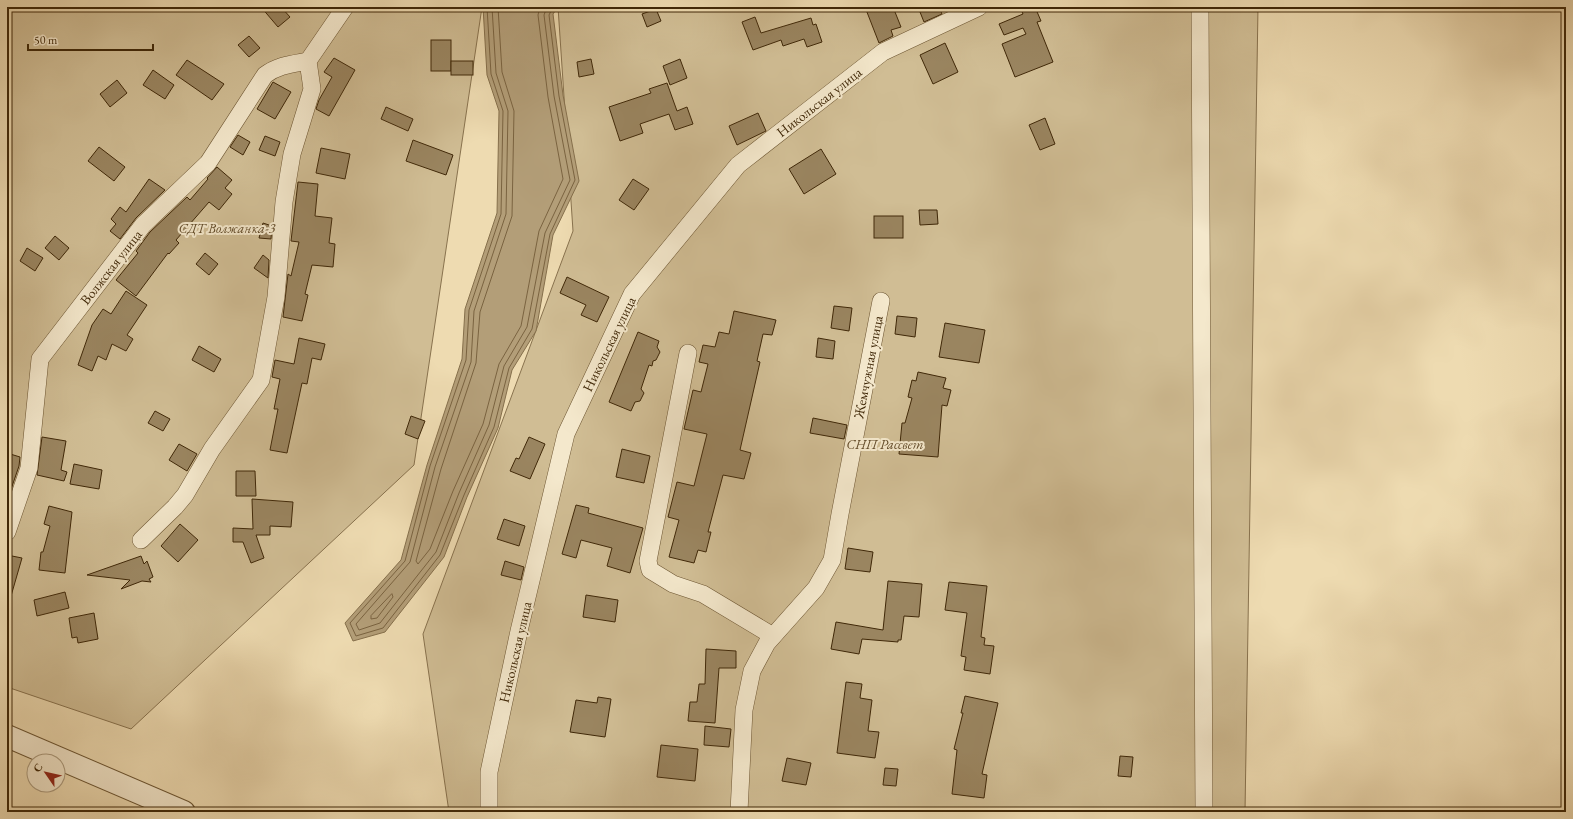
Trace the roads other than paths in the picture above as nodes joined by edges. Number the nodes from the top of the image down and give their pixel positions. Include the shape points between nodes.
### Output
1 (345, 7) edge
2 (979, 7) edge
3 (1200, 7) edge
4 (308, 61) junction
5 (881, 301) dead end
6 (688, 353) dead end
7 (7, 532) edge
8 (141, 540) dead end
9 (773, 636) junction
10 (7, 736) edge
11 (184, 812) edge
12 (489, 812) edge
13 (739, 812) edge
14 (1204, 812) edge

1 - 4 street
2 - 12 street, Никольская улица via 883,52 738,165 632,294 566,434 489,772
3 - 14 street
4 - 7 street, Волжская улица via 282,66 265,75 208,163 143,225 40,359 29,468
4 - 8 street via 312,89 292,154 284,202 276,297 261,380 212,449 185,495
5 - 9 street, Жемчужная улица via 832,560 816,588
6 - 9 street via 648,561 650,570 673,584 704,594
9 - 13 street, Жемчужная улица via 767,642 752,671 745,702
10 - 11 street

